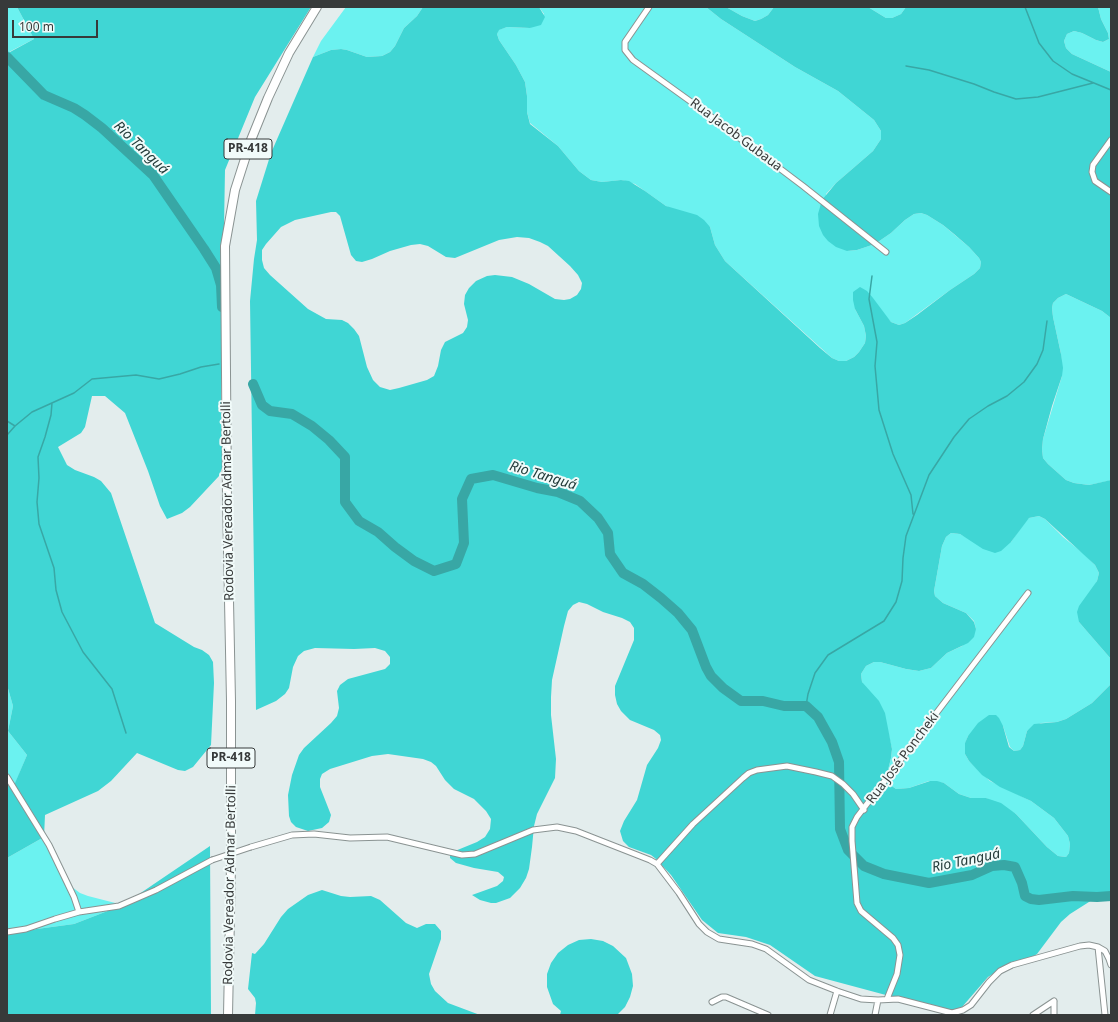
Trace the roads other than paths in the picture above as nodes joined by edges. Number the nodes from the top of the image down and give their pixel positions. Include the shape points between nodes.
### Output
1 (318, 7) edge
2 (648, 7) edge
3 (1111, 140) edge
4 (1111, 192) edge
5 (886, 252) dead end
6 (1028, 593) dead end
7 (7, 777) edge
8 (864, 810) junction
9 (657, 864) junction
10 (79, 912) junction
11 (7, 932) edge
12 (1098, 946) junction
13 (1111, 965) edge
14 (837, 991) junction
15 (887, 999) junction
16 (878, 1000) junction
17 (712, 1002) dead end
18 (228, 1015) edge
19 (768, 1015) edge
20 (830, 1015) edge
21 (875, 1015) edge
22 (1033, 1015) edge
23 (1054, 1015) edge
24 (1104, 1015) edge

1 - 18 highway, Rodovia Vereador Admar Bertolli / PR-418 via 289,53 251,140 235,190 225,246 231,701
2 - 5 street, Rua Jacob Gubaua via 625,42 625,50 633,60 784,171
3 - 4 street via 1093,165 1092,172 1095,181
6 - 8 street, Rua José Poncheki
7 - 10 street via 49,845
8 - 9 street, Rua José Poncheki via 853,794 832,776 786,766 757,770 743,778 694,824
8 - 15 street via 852,827 857,903 861,911 893,938 900,955 897,974
9 - 10 street, bridge via 576,831 557,827 533,830 475,854 462,855 387,837 292,835 212,860 156,890 119,906
9 - 14 street via 707,932 719,939 766,949 810,980
10 - 11 street via 55,918 26,930
12 - 13 street via 1105,951
12 - 15 street via 1080,946 1012,965 1000,971 971,1005 952,1013 898,999
12 - 24 street
14 - 16 street via 861,999
14 - 20 street
15 - 16 street
16 - 21 street
17 - 19 street via 726,997
22 - 23 street via 1054,1000

